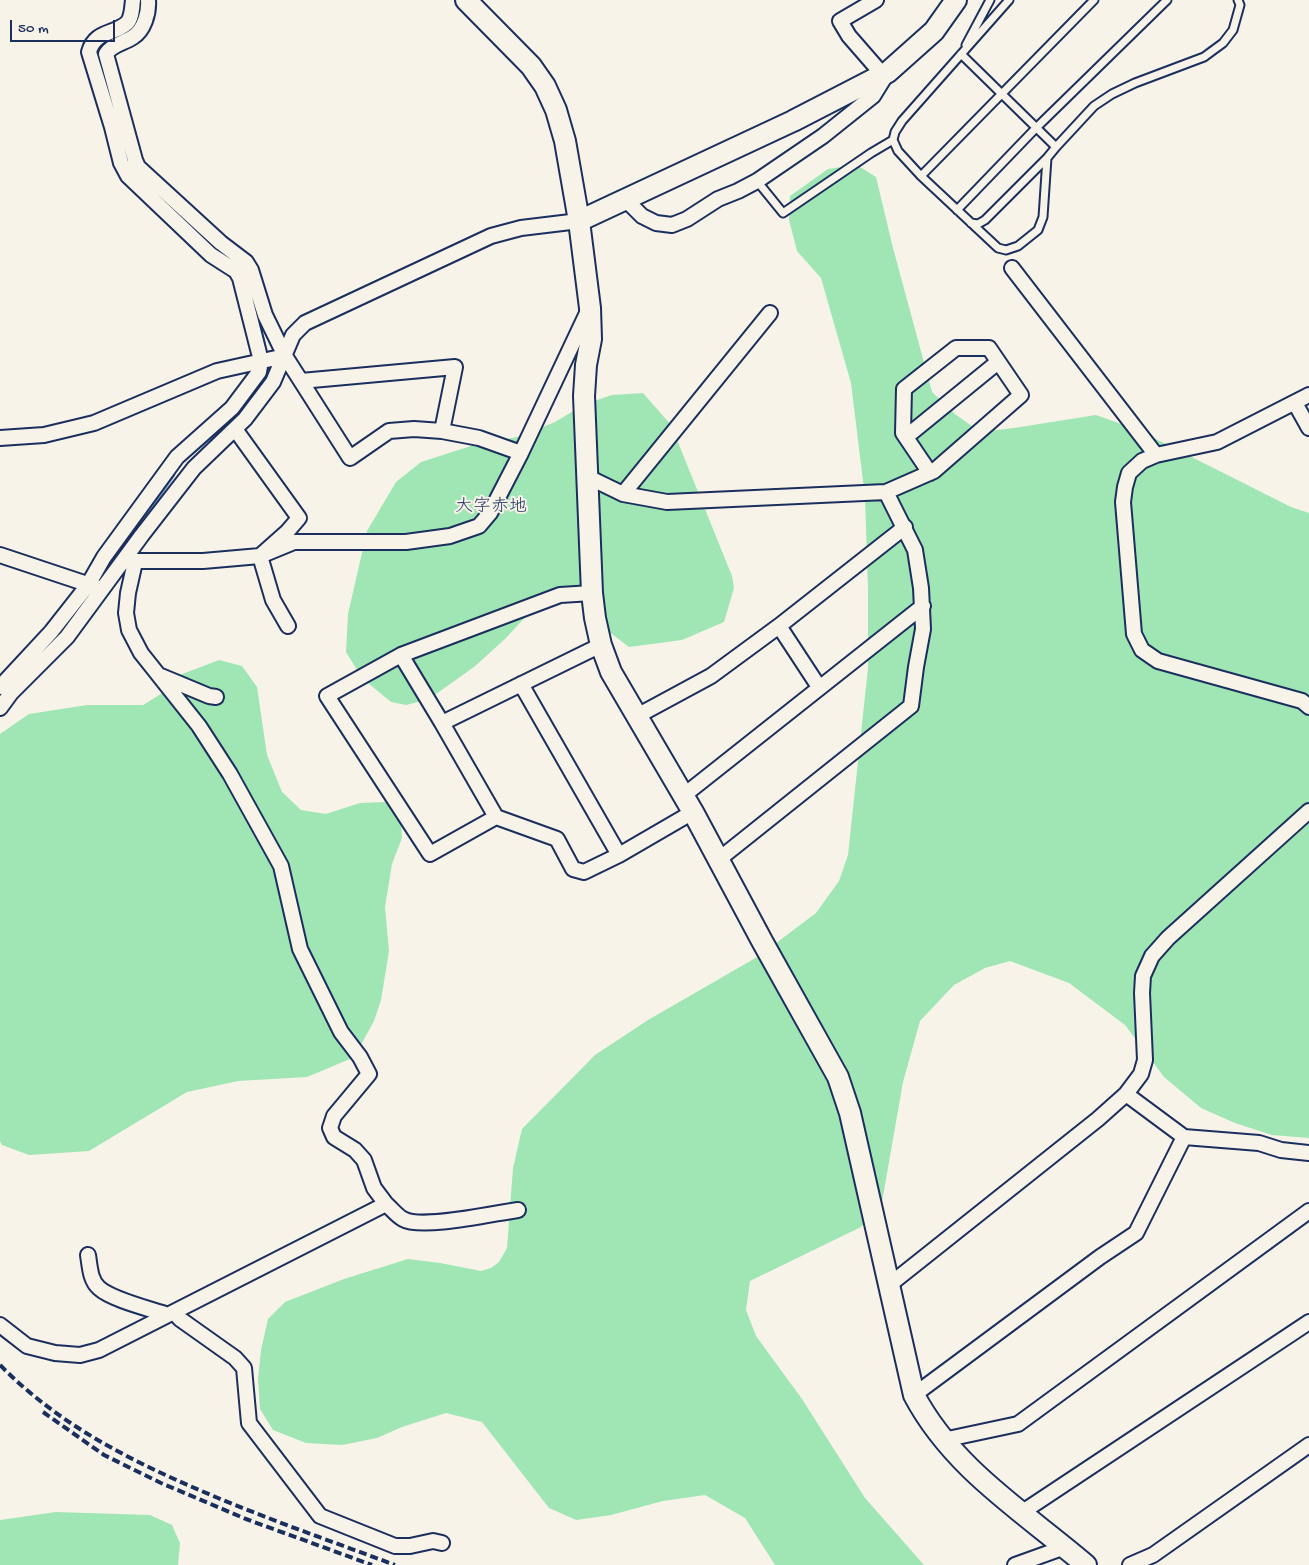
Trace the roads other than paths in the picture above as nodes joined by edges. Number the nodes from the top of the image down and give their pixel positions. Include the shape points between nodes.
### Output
1 (133, 0) edge
2 (148, 0) edge
3 (466, 0) edge
4 (876, 0) edge
5 (956, 0) edge
6 (990, 0) edge
7 (1009, 0) edge
8 (1094, 0) edge
9 (1167, 0) edge
10 (1238, 0) edge
11 (961, 54) junction
12 (885, 73) junction
13 (1000, 94) junction
14 (1036, 128) junction
15 (893, 140) junction
16 (1056, 147) junction
17 (1047, 158) junction
18 (921, 176) junction
19 (757, 181) junction
20 (625, 198) junction
21 (957, 210) junction
22 (579, 221) junction
23 (971, 223) junction
24 (1012, 268) dead end
25 (590, 308) junction
26 (770, 313) dead end
27 (285, 356) junction
28 (260, 361) junction
29 (998, 362) junction
30 (301, 381) junction
31 (1309, 395) edge
32 (1296, 403) junction
33 (1309, 428) edge
34 (235, 429) junction
35 (442, 431) junction
36 (0, 438) edge
37 (906, 438) junction
38 (521, 453) junction
39 (1156, 455) junction
40 (930, 473) junction
41 (588, 476) junction
42 (886, 492) junction
43 (623, 494) junction
44 (905, 527) junction
45 (0, 555) edge
46 (260, 556) junction
47 (130, 562) junction
48 (95, 587) junction
49 (592, 593) junction
50 (923, 606) junction
51 (288, 626) dead end
52 (778, 626) junction
53 (601, 645) junction
54 (401, 654) junction
55 (158, 675) junction
56 (521, 684) junction
57 (0, 686) edge
58 (819, 687) junction
59 (216, 697) dead end
60 (1309, 707) edge
61 (0, 708) edge
62 (637, 716) junction
63 (442, 723) junction
64 (688, 804) junction
65 (1309, 811) edge
66 (496, 817) junction
67 (619, 855) junction
68 (718, 860) junction
69 (1126, 1094) junction
70 (1184, 1137) junction
71 (1309, 1153) edge
72 (386, 1204) junction
73 (518, 1210) dead end
74 (1309, 1211) edge
75 (88, 1255) dead end
76 (888, 1286) junction
77 (171, 1314) junction
78 (1309, 1322) edge
79 (0, 1325) edge
80 (914, 1395) junction
81 (943, 1440) junction
82 (1309, 1444) edge
83 (1021, 1513) junction
84 (442, 1543) dead end
85 (1065, 1547) junction
86 (1015, 1565) edge
87 (1086, 1565) edge
88 (1130, 1565) edge

1 - 28 street via 126,23 96,40 89,52 121,163 128,176 211,255 236,272
2 - 27 street via 146,19 140,30 135,36 108,49 106,54 135,160 138,167 221,244 246,262 265,315
3 - 22 street via 531,66 545,86 556,110 564,141
4 - 12 street via 840,21 849,36
5 - 12 street via 934,31
6 - 11 lane
7 - 11 lane
8 - 13 lane
9 - 14 lane
10 - 16 lane via 1240,5 1233,30 1223,44 1204,57 1112,94 1094,106
11 - 13 lane
11 - 15 lane via 902,121 894,132
12 - 19 street via 873,96 823,136
12 - 20 street
13 - 14 lane
13 - 18 lane
14 - 16 lane
14 - 21 lane
15 - 18 lane via 898,151
15 - 19 lane via 783,212
16 - 17 lane
17 - 23 lane via 985,220
17 - 23 lane via 1043,217 1038,230 1018,246 1006,250 998,248
18 - 21 lane
19 - 20 street via 718,198 672,225 656,223 642,216
20 - 22 street
21 - 23 lane
22 - 25 street
22 - 27 street via 521,228 491,236 305,323 293,335
24 - 39 street
25 - 38 street
25 - 41 street via 592,339 584,396
26 - 43 street
27 - 28 street
27 - 30 street
27 - 34 street via 273,382
28 - 36 street via 217,372 94,423 44,435
28 - 48 street via 259,372 232,408 176,456 104,557
29 - 37 street
29 - 37 street via 989,348 956,348 904,388 903,432
29 - 40 street via 1021,396
30 - 35 street via 350,458 389,431
30 - 35 street via 456,366
31 - 32 street
32 - 33 street
32 - 39 street via 1217,442
34 - 46 street via 299,518
34 - 47 street via 194,468 142,535
35 - 38 street via 479,438
37 - 40 street
38 - 46 street via 490,513 479,526 450,536 406,542 294,542
39 - 60 street via 1129,472 1123,502 1134,634 1142,650 1158,661 1302,701
40 - 42 street
41 - 43 street
41 - 49 street
42 - 43 street via 667,502
42 - 44 street
44 - 50 street via 915,550
44 - 52 street
45 - 48 street
46 - 47 street
46 - 51 street via 273,600
47 - 48 street
47 - 55 street via 126,613 129,630
48 - 57 street
48 - 61 street via 67,637
49 - 53 street
49 - 54 street via 560,595
50 - 58 street
50 - 68 street via 923,629 911,706
52 - 58 street
52 - 62 street via 711,676
53 - 56 street
53 - 62 street via 611,672
54 - 63 street
54 - 66 street via 327,696 430,854
55 - 59 street
55 - 72 street via 199,726 230,774 281,866 300,949 341,1032 369,1074 334,1116 330,1128 334,1137 364,1160 374,1188
56 - 63 street
56 - 67 street
58 - 64 street
62 - 64 street
63 - 66 street
64 - 67 street
64 - 68 street
65 - 69 street via 1152,956 1143,976 1145,1060 1141,1074
66 - 67 street via 557,839 573,869 584,872
68 - 76 street via 838,1077 850,1113
69 - 70 street
69 - 76 street
70 - 71 street via 1258,1143
70 - 80 street via 1136,1233
72 - 73 street via 404,1220 417,1223
72 - 77 street
74 - 81 street via 1018,1424
75 - 77 street via 91,1276 99,1288 113,1296
76 - 80 street
77 - 79 street via 99,1350 80,1355 27,1346
77 - 84 street via 235,1358 244,1368 249,1423 320,1516 395,1546 433,1541
78 - 83 street
80 - 81 street
81 - 83 street
82 - 88 street via 1153,1555
83 - 85 street
85 - 86 street
85 - 87 street

